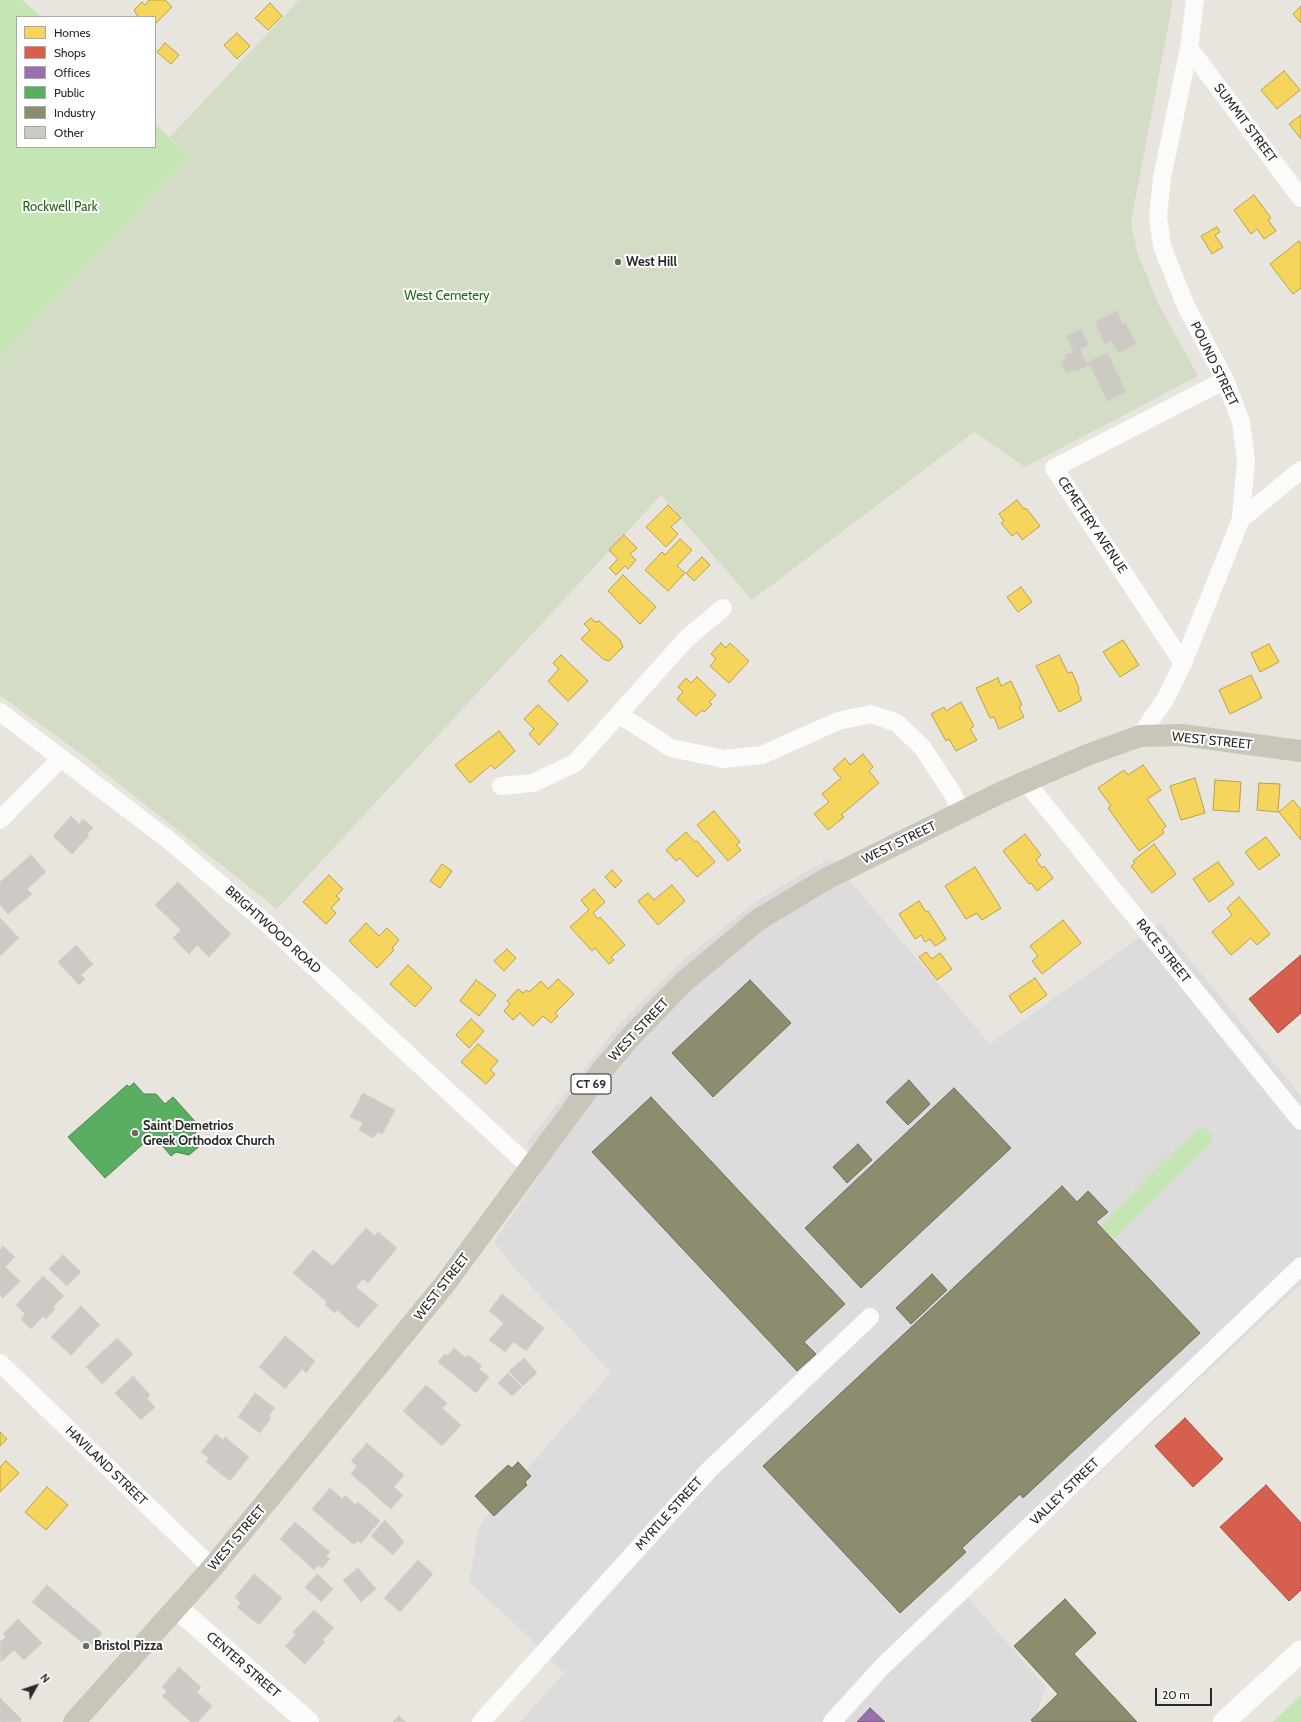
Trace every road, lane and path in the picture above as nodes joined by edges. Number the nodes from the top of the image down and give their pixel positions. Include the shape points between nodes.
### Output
1 (1195, 0) edge
2 (1189, 48) junction
3 (1301, 198) edge
4 (1225, 380) junction
5 (1301, 470) edge
6 (1241, 519) junction
7 (723, 608) dead end
8 (1183, 663) junction
9 (0, 712) edge
10 (620, 714) junction
11 (1140, 736) junction
12 (1301, 751) edge
13 (60, 759) junction
14 (1026, 782) junction
15 (501, 786) dead end
16 (962, 812) junction
17 (0, 820) edge
18 (1301, 1121) edge
19 (530, 1167) junction
20 (1301, 1266) edge
21 (870, 1317) dead end
22 (0, 1363) edge
23 (212, 1568) junction
24 (177, 1608) junction
25 (1301, 1651) edge
26 (74, 1722) edge
27 (308, 1722) edge
28 (481, 1722) edge
29 (832, 1722) edge
30 (1224, 1722) edge

1 - 2 street, POUND STREET
2 - 3 street, SUMMIT STREET
2 - 4 street, POUND STREET via 1162,178 1158,216 1162,246 1186,306
4 - 6 street, POUND STREET via 1241,422 1246,460
4 - 8 street, CEMETERY AVENUE via 1054,468
5 - 6 street
6 - 8 street, POUND STREET
7 - 10 street via 687,638
8 - 11 street, POUND STREET via 1166,698
9 - 13 street, BRIGHTWOOD ROAD
10 - 15 street via 575,763 534,783
10 - 16 street via 672,748 724,759 762,755 838,721 872,714 897,723 922,747
11 - 12 main road, WEST STREET / CT 69 via 1182,735
11 - 14 main road, WEST STREET / CT 69 via 1087,755
13 - 17 street
13 - 19 street, BRIGHTWOOD ROAD via 166,838 266,922
14 - 16 main road, WEST STREET / CT 69
14 - 18 street, RACE STREET
16 - 19 main road, WEST STREET / CT 69 via 826,879 758,920 685,981 634,1033 602,1070
19 - 23 main road, WEST STREET / CT 69 via 445,1284
20 - 29 street, VALLEY STREET via 886,1663
21 - 28 street, MYRTLE STREET via 709,1470
22 - 23 street, HAVILAND STREET
23 - 24 main road, WEST STREET / CT 69
24 - 26 main road, WEST STREET / CT 69
24 - 27 street, CENTER STREET
25 - 30 street

